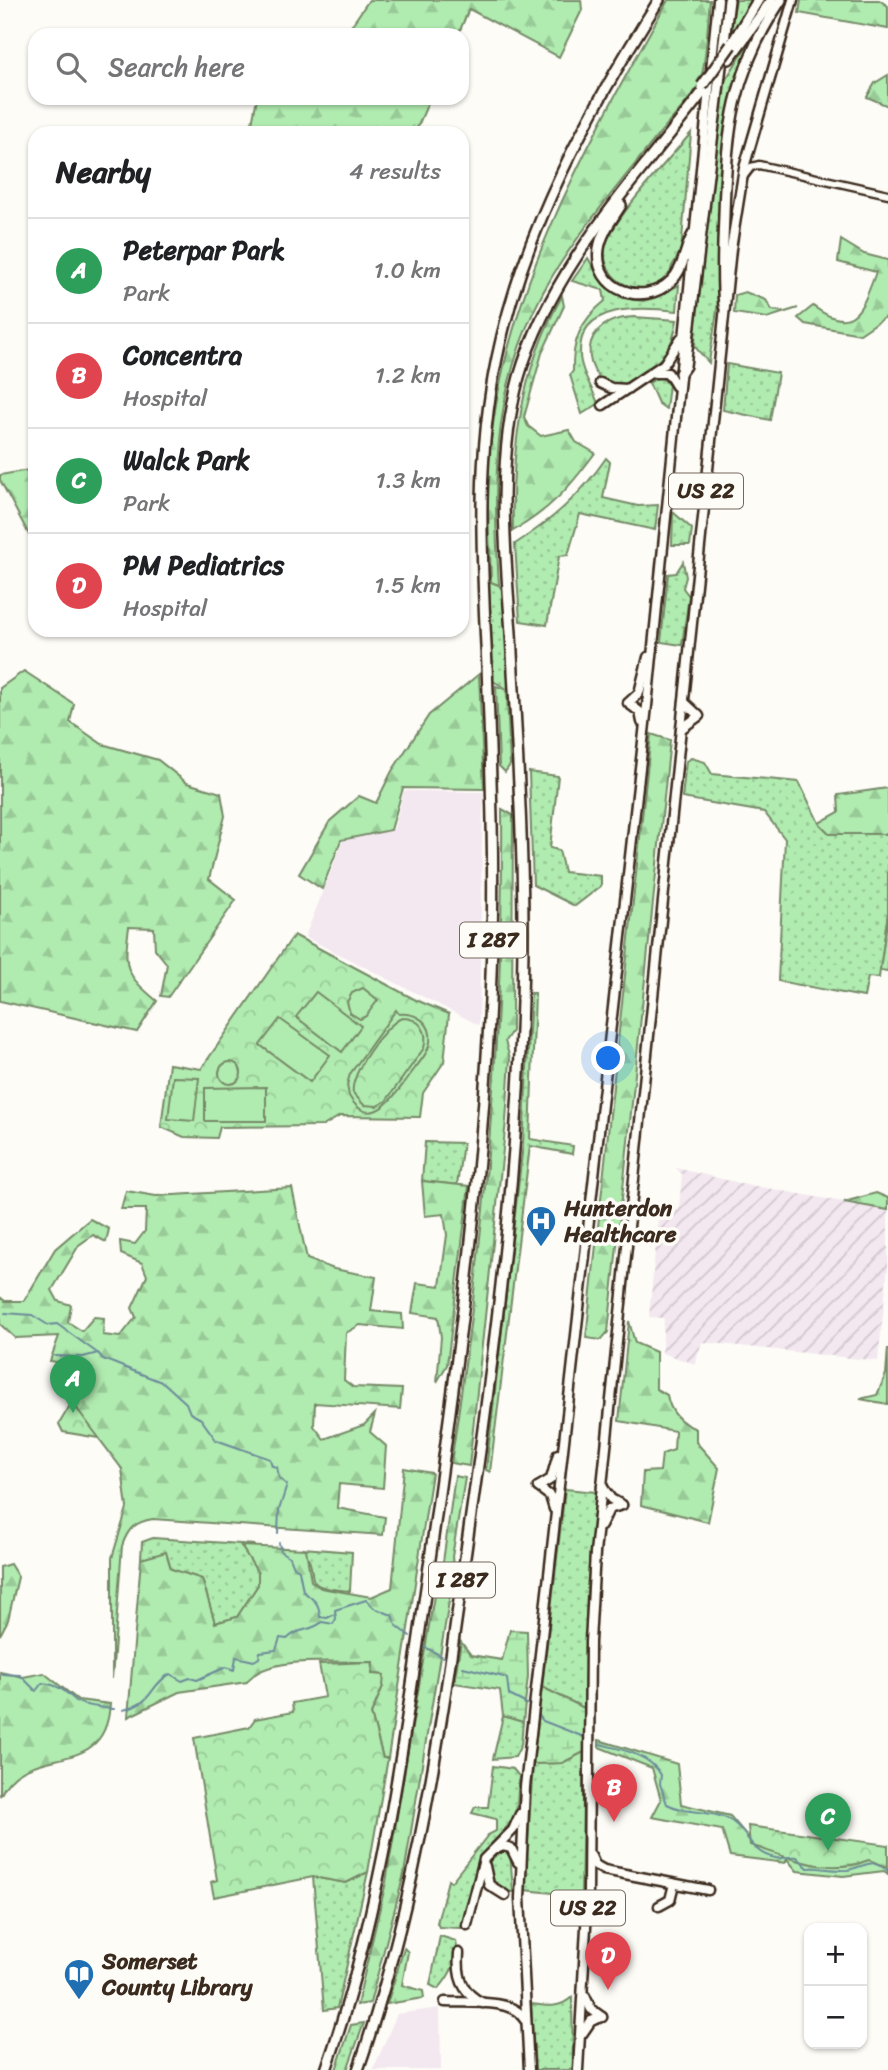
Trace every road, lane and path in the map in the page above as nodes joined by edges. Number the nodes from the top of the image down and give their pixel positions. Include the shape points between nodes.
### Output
1 (652, 0) edge
2 (659, 0) edge
3 (718, 0) edge
4 (729, 0) edge
5 (758, 0) edge
6 (772, 0) edge
7 (782, 0) edge
8 (793, 0) edge
9 (628, 49) junction
10 (702, 90) junction
11 (750, 149) junction
12 (759, 165) junction
13 (741, 183) junction
14 (626, 191) junction
15 (888, 194) edge
16 (694, 233) junction
17 (724, 306) junction
18 (684, 333) junction
19 (652, 373) junction
20 (680, 373) junction
21 (600, 383) dead end
22 (627, 389) junction
23 (678, 397) junction
24 (603, 405) dead end
25 (654, 634) junction
26 (684, 701) junction
27 (681, 729) junction
28 (642, 746) junction
29 (566, 1427) junction
30 (602, 1486) junction
31 (555, 1518) junction
32 (597, 1538) junction
33 (525, 1787) junction
34 (589, 1850) junction
35 (520, 1869) junction
36 (612, 1872) junction
37 (674, 1884) junction
38 (708, 1890) dead end
39 (588, 1892) junction
40 (505, 1895) dead end
41 (660, 1906) dead end
42 (467, 1925) dead end
43 (459, 1953) dead end
44 (524, 1988) junction
45 (583, 1989) junction
46 (445, 2002) dead end
47 (489, 2005) junction
48 (507, 2006) junction
49 (526, 2022) junction
50 (580, 2036) junction
51 (326, 2070) edge
52 (358, 2070) edge
53 (529, 2070) edge
54 (578, 2070) edge

1 - 9 highway
2 - 9 highway, I 287
3 - 16 highway, US 22
4 - 20 highway via 685,366
5 - 10 highway, bridge
6 - 10 highway, I 287, bridge
7 - 17 highway via 750,52 731,112 725,170
8 - 11 highway, US 22
9 - 51 highway, I 287 via 533,242 511,304 490,394 481,515 493,920 482,1139 457,1367 410,1697 366,1933
10 - 14 highway, I 287
11 - 12 main road
11 - 13 highway, US 22
12 - 13 main road via 748,169
12 - 15 main road
13 - 17 highway, US 22
14 - 16 highway via 598,253 603,273 618,289 643,295 666,286 680,270
14 - 52 highway, I 287 via 583,246 546,310 520,376 507,434 504,506 523,875 521,1021 510,1187 483,1431 429,1790 401,1928
16 - 18 highway, US 22
17 - 26 highway, US 22
18 - 19 highway via 672,357
18 - 20 highway, US 22
19 - 22 highway
19 - 23 highway via 670,375
20 - 23 highway, US 22
21 - 22 highway
22 - 24 highway
23 - 25 highway, US 22
25 - 28 highway, US 22
25 - 28 highway via 639,693 628,703 642,715
26 - 27 highway, US 22
26 - 27 highway via 699,716
27 - 30 highway, US 22
28 - 29 highway, US 22
29 - 31 highway, US 22
29 - 31 highway via 553,1476 538,1487 551,1496
30 - 32 highway, US 22
30 - 32 highway via 622,1505 607,1511
31 - 33 highway, US 22
32 - 34 highway, US 22 via 590,1642
33 - 35 highway, US 22
33 - 42 highway via 513,1830 484,1859
34 - 36 highway via 595,1865
34 - 39 highway, US 22
35 - 40 highway via 511,1848 499,1847 489,1856 487,1880
35 - 44 highway, US 22
36 - 37 highway
36 - 39 highway via 597,1876
37 - 38 highway
37 - 41 highway via 670,1900
39 - 45 highway, US 22
43 - 47 highway via 462,1985 472,1997
44 - 48 highway
44 - 49 highway, US 22
45 - 50 highway, US 22
45 - 50 highway via 588,2006 602,2018 591,2021
46 - 47 highway
47 - 48 highway
48 - 49 highway via 518,2009
49 - 53 highway, US 22
50 - 54 highway, US 22

